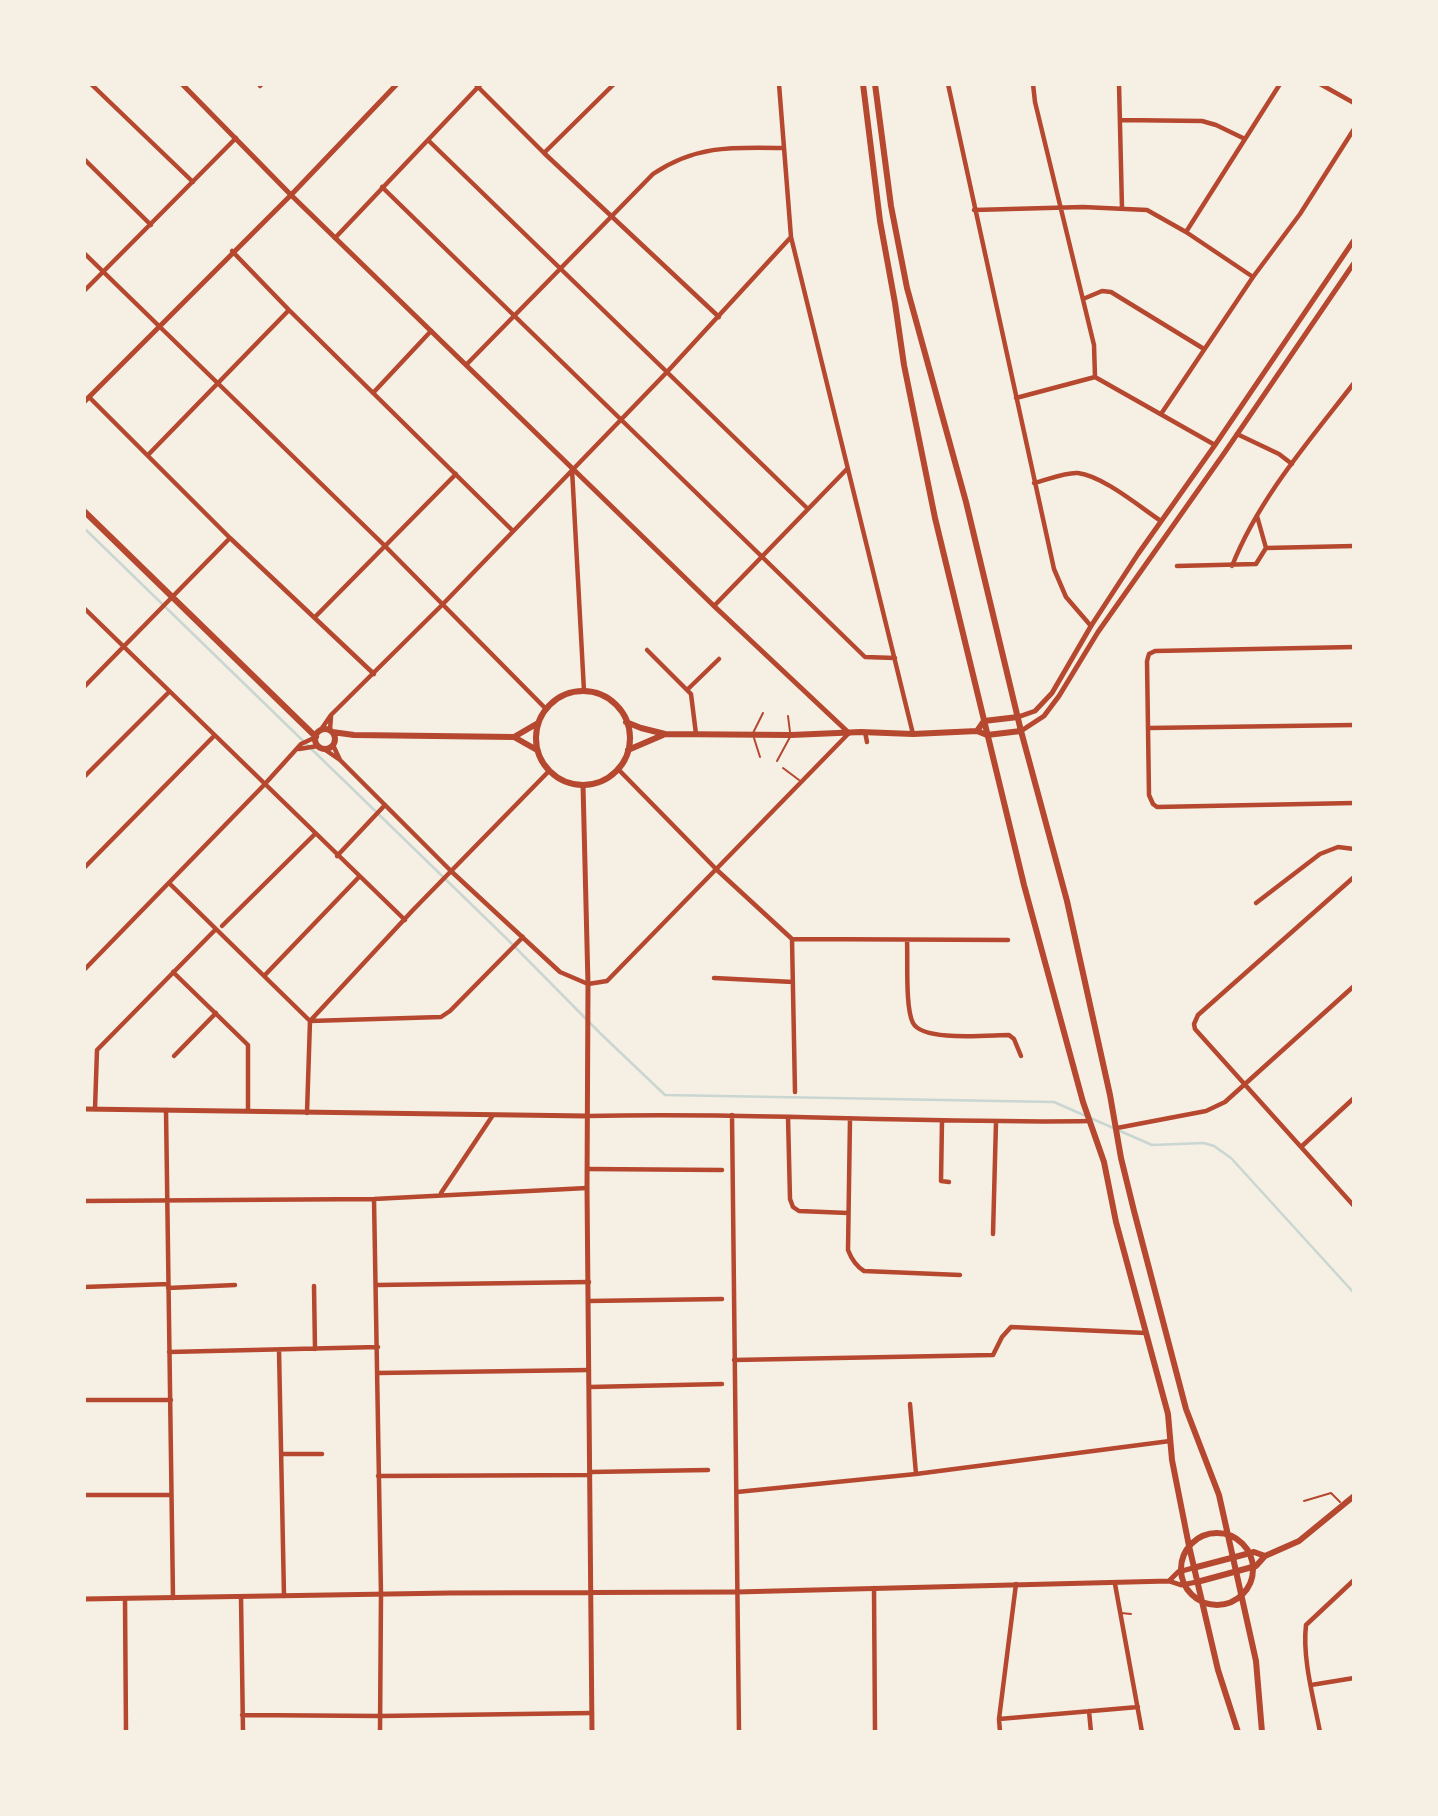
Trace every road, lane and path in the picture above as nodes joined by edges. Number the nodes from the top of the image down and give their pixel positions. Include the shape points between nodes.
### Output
1 (91, 84) edge
2 (182, 84) edge
3 (397, 84) edge
4 (614, 84) edge
5 (779, 84) edge
6 (863, 84) edge
7 (875, 84) edge
8 (948, 84) edge
9 (1032, 84) edge
10 (1119, 84) edge
11 (1280, 84) edge
12 (1320, 84) edge
13 (478, 85) edge
14 (1354, 103) edge
15 (1120, 120) junction
16 (1354, 129) edge
17 (236, 138) junction
18 (1245, 139) junction
19 (429, 141) junction
20 (783, 148) junction
21 (544, 153) junction
22 (84, 159) edge
23 (193, 182) junction
24 (382, 187) junction
25 (290, 195) junction
26 (1060, 208) junction
27 (1122, 208) junction
28 (974, 211) junction
29 (611, 216) junction
30 (151, 225) junction
31 (1186, 232) junction
32 (791, 237) junction
33 (335, 238) junction
34 (1354, 240) edge
35 (232, 251) junction
36 (84, 253) edge
37 (1354, 263) edge
38 (560, 269) junction
39 (104, 272) junction
40 (1253, 277) junction
41 (84, 291) edge
42 (1083, 299) junction
43 (289, 310) junction
44 (514, 316) junction
45 (719, 317) junction
46 (159, 326) junction
47 (431, 331) junction
48 (1205, 349) junction
49 (467, 364) junction
50 (667, 372) junction
51 (1095, 377) junction
52 (219, 383) junction
53 (1354, 383) edge
54 (373, 393) junction
55 (1016, 398) junction
56 (86, 400) edge
57 (1161, 414) junction
58 (621, 419) junction
59 (1237, 434) junction
60 (1215, 445) junction
61 (147, 455) junction
62 (1292, 464) junction
63 (572, 469) junction
64 (847, 469) junction
65 (456, 474) junction
66 (1034, 483) junction
67 (808, 509) junction
68 (84, 511) edge
69 (1257, 515) junction
70 (1161, 521) junction
71 (513, 531) junction
72 (230, 538) junction
73 (384, 545) junction
74 (1354, 545) edge
75 (1266, 548) junction
76 (761, 556) junction
77 (1177, 566) dead end
78 (1232, 566) junction
79 (173, 598) junction
80 (443, 604) junction
81 (714, 606) junction
82 (84, 608) edge
83 (315, 617) junction
84 (1091, 626) junction
85 (1091, 642) junction
86 (1354, 647) edge
87 (124, 648) junction
88 (647, 650) dead end
89 (895, 658) junction
90 (719, 659) dead end
91 (374, 674) junction
92 (84, 687) edge
93 (688, 689) junction
94 (584, 691) junction
95 (169, 692) junction
96 (546, 709) junction
97 (763, 713) dead end
98 (331, 715) junction
99 (788, 716) dead end
100 (1018, 717) junction
101 (984, 721) junction
102 (626, 722) junction
103 (538, 723) junction
104 (1354, 724) edge
105 (1149, 728) junction
106 (331, 731) junction
107 (977, 731) junction
108 (1021, 731) junction
109 (864, 732) junction
110 (849, 733) junction
111 (318, 734) junction
112 (665, 734) junction
113 (696, 734) junction
114 (752, 734) junction
115 (914, 734) junction
116 (354, 735) junction
117 (791, 735) junction
118 (987, 735) junction
119 (214, 736) junction
120 (514, 737) junction
121 (867, 742) dead end
122 (334, 744) junction
123 (309, 746) junction
124 (537, 750) junction
125 (628, 750) junction
126 (760, 757) dead end
127 (340, 760) junction
128 (777, 761) dead end
129 (783, 768) dead end
130 (618, 769) junction
131 (549, 771) junction
132 (84, 777) edge
133 (802, 782) junction
134 (264, 785) junction
135 (583, 785) junction
136 (1354, 803) edge
137 (385, 805) junction
138 (315, 834) junction
139 (1354, 849) edge
140 (337, 856) junction
141 (84, 869) edge
142 (718, 870) junction
143 (452, 872) junction
144 (359, 877) junction
145 (1354, 877) edge
146 (169, 883) junction
147 (1256, 903) dead end
148 (405, 920) junction
149 (222, 926) dead end
150 (216, 929) junction
151 (523, 937) junction
152 (792, 939) junction
153 (908, 940) junction
154 (1008, 940) dead end
155 (84, 970) edge
156 (173, 972) junction
157 (264, 976) junction
158 (714, 978) dead end
159 (793, 982) junction
160 (588, 984) junction
161 (1354, 985) edge
162 (216, 1013) junction
163 (310, 1021) junction
164 (174, 1056) dead end
165 (1021, 1056) dead end
166 (1245, 1085) junction
167 (795, 1092) dead end
168 (1354, 1098) edge
169 (84, 1109) edge
170 (95, 1109) junction
171 (166, 1110) junction
172 (248, 1111) junction
173 (307, 1112) junction
174 (493, 1115) junction
175 (732, 1115) junction
176 (587, 1116) junction
177 (788, 1117) junction
178 (849, 1119) junction
179 (942, 1121) junction
180 (1091, 1121) junction
181 (996, 1122) junction
182 (1117, 1128) junction
183 (1301, 1147) junction
184 (588, 1169) junction
185 (722, 1170) dead end
186 (949, 1182) dead end
187 (587, 1188) junction
188 (441, 1194) junction
189 (374, 1199) junction
190 (166, 1200) junction
191 (84, 1201) edge
192 (1354, 1206) edge
193 (848, 1213) junction
194 (993, 1234) dead end
195 (961, 1275) dead end
196 (589, 1282) junction
197 (234, 1285) dead end
198 (377, 1285) junction
199 (168, 1286) junction
200 (314, 1286) dead end
201 (84, 1287) edge
202 (722, 1299) dead end
203 (589, 1301) junction
204 (1146, 1333) junction
205 (378, 1348) junction
206 (316, 1349) junction
207 (279, 1350) junction
208 (169, 1352) junction
209 (734, 1360) junction
210 (589, 1370) junction
211 (378, 1373) junction
212 (722, 1384) dead end
213 (590, 1387) junction
214 (84, 1400) edge
215 (171, 1400) junction
216 (910, 1404) dead end
217 (1170, 1441) junction
218 (281, 1454) junction
219 (322, 1454) dead end
220 (708, 1470) dead end
221 (590, 1474) junction
222 (916, 1474) junction
223 (378, 1476) junction
224 (736, 1492) junction
225 (84, 1495) edge
226 (171, 1495) junction
227 (1354, 1496) edge
228 (1304, 1501) dead end
229 (1344, 1505) junction
230 (1229, 1535) junction
231 (1189, 1546) junction
232 (1249, 1553) junction
233 (1265, 1556) junction
234 (1234, 1557) junction
235 (1253, 1567) junction
236 (1193, 1568) junction
237 (1181, 1571) junction
238 (1237, 1571) junction
239 (1354, 1580) edge
240 (1170, 1581) junction
241 (1197, 1582) junction
242 (1016, 1584) junction
243 (1115, 1584) junction
244 (1184, 1585) junction
245 (874, 1588) junction
246 (590, 1592) junction
247 (736, 1592) junction
248 (381, 1594) junction
249 (1242, 1594) junction
250 (284, 1596) junction
251 (241, 1597) junction
252 (173, 1598) junction
253 (84, 1599) edge
254 (125, 1599) junction
255 (1202, 1602) junction
256 (1120, 1613) junction
257 (1131, 1614) dead end
258 (1354, 1678) edge
259 (1311, 1685) junction
260 (1138, 1707) junction
261 (1089, 1711) junction
262 (592, 1713) junction
263 (242, 1715) junction
264 (380, 1716) junction
265 (999, 1719) junction
266 (126, 1732) edge
267 (243, 1732) edge
268 (380, 1732) edge
269 (592, 1732) edge
270 (739, 1732) edge
271 (875, 1732) edge
272 (1000, 1732) edge
273 (1091, 1732) edge
274 (1142, 1732) edge
275 (1238, 1732) edge
276 (1262, 1732) edge
277 (1320, 1732) edge

1 - 23 street
2 - 17 street
3 - 25 street
4 - 21 street
5 - 20 street
6 - 101 main road via 880,222 911,404
7 - 100 main road via 907,288 967,502
8 - 28 street
9 - 26 street
10 - 15 street
11 - 18 street
12 - 14 street
13 - 19 street
13 - 21 street
15 - 18 street via 1202,121
15 - 27 street
16 - 40 street
17 - 23 street
17 - 25 street
18 - 31 street
19 - 24 street
19 - 38 street
20 - 29 street via 720,148 679,158 653,174
20 - 32 street
21 - 29 street
22 - 30 street
23 - 30 street
24 - 33 street
24 - 44 street
25 - 33 street
25 - 35 street
26 - 27 street
26 - 28 street
26 - 42 street
27 - 31 street via 1155,213
28 - 55 street
29 - 38 street
29 - 45 street
30 - 39 street
31 - 40 street
32 - 45 street
32 - 64 street
33 - 47 street
34 - 60 street
35 - 43 street
35 - 46 street
36 - 39 street
37 - 59 street
38 - 44 street
38 - 50 street
39 - 41 street
39 - 46 street
40 - 48 street
42 - 48 street via 1111,292
42 - 51 street via 1094,345
43 - 52 street
43 - 54 street
44 - 49 street
44 - 58 street
45 - 50 street
46 - 52 street
46 - 56 street
47 - 49 street
47 - 54 street
48 - 57 street
49 - 63 street
50 - 58 street
50 - 67 street
51 - 55 street
51 - 57 street
52 - 61 street
52 - 73 street
53 - 62 street
54 - 65 street
55 - 66 street
56 - 61 street
57 - 60 street
58 - 63 street
58 - 76 street
59 - 62 street
59 - 85 street
60 - 70 street
61 - 72 street
62 - 69 street
63 - 71 street
63 - 81 street
63 - 94 street
64 - 67 street
64 - 89 street
65 - 71 street
65 - 73 street
66 - 70 street via 1073,473 1084,475
66 - 84 street via 1060,587
67 - 76 street
68 - 79 main road
69 - 75 street
69 - 78 street
70 - 84 street
71 - 80 street
72 - 79 street
72 - 83 street
73 - 80 street
73 - 83 street
74 - 75 street
75 - 78 street via 1256,564
76 - 81 street
76 - 89 street via 865,657
77 - 78 street
79 - 87 street
79 - 111 main road
80 - 91 street
80 - 96 street
81 - 110 street
82 - 87 street
83 - 91 street
84 - 85 street
84 - 100 street via 1052,693 1035,711
85 - 108 street via 1044,716
86 - 105 street via 1152,652 1147,661
87 - 92 street
87 - 95 street
88 - 93 street
89 - 115 street
90 - 93 street
91 - 98 street
93 - 113 street via 694,700
94 - 96 main road via 556,699
94 - 102 main road via 610,700
95 - 119 street
95 - 132 street
96 - 103 main road
97 - 114 lane
98 - 106 street
98 - 111 street
99 - 117 lane
100 - 101 main road
100 - 108 main road
101 - 107 main road
101 - 118 main road
102 - 112 main road
102 - 125 main road
103 - 120 main road
103 - 124 main road
104 - 105 street
105 - 136 street via 1149,795 1157,807
106 - 111 main road
106 - 116 main road
106 - 122 main road
107 - 115 main road
107 - 118 main road
108 - 118 main road
108 - 182 main road via 1067,901
109 - 110 main road
109 - 115 main road
109 - 121 street
110 - 117 main road
110 - 133 street
111 - 123 main road
112 - 113 main road
112 - 125 main road
113 - 114 main road
114 - 117 main road
114 - 126 lane
116 - 120 main road
116 - 122 main road
117 - 128 lane
118 - 180 main road
119 - 134 street
119 - 141 street
120 - 124 main road
122 - 123 main road
122 - 127 street
123 - 127 street
123 - 134 street
124 - 131 main road
125 - 130 main road
127 - 137 street
129 - 133 lane
130 - 135 main road via 603,780
130 - 142 street
131 - 135 main road
131 - 143 street
133 - 142 street
134 - 138 street
134 - 146 street
135 - 160 street
137 - 140 street
137 - 143 street
138 - 140 street
138 - 149 street
139 - 147 street via 1338,847 1321,854
140 - 144 street
142 - 152 street
142 - 160 street via 607,981
143 - 148 street
143 - 151 street
144 - 148 street
144 - 157 street
145 - 166 street via 1195,1019 1195,1029
146 - 150 street
146 - 155 street
148 - 163 street
150 - 156 street
150 - 157 street
151 - 160 street via 560,972
151 - 163 street via 440,1017
152 - 153 street
152 - 159 street
153 - 154 street
153 - 165 street via 915,1026 942,1036 1009,1035
156 - 162 street
156 - 170 street via 97,1050
157 - 163 street
158 - 159 street
159 - 167 street
160 - 176 street
161 - 166 street
162 - 164 street
162 - 172 street via 248,1045
163 - 173 street
166 - 182 street via 1206,1111
166 - 183 street
168 - 183 street
169 - 170 street
170 - 171 street
171 - 172 street
171 - 190 street
172 - 173 street
173 - 174 street
174 - 176 street
174 - 188 street
175 - 176 street
175 - 177 street
175 - 209 street
176 - 184 street
177 - 178 street
177 - 193 street via 793,1207
178 - 179 street
178 - 193 street
179 - 181 street
179 - 186 street via 941,1181
180 - 181 street
180 - 204 main road
181 - 194 street
182 - 230 main road via 1186,1409
183 - 192 street
184 - 185 street
184 - 187 street
187 - 188 street
187 - 196 street
188 - 189 street
189 - 190 street
189 - 198 street
190 - 191 street
190 - 199 street
193 - 195 street via 848,1250 859,1268
196 - 198 street
196 - 203 street
197 - 199 street
198 - 205 street
199 - 201 street
199 - 208 street
200 - 206 street
202 - 203 street
203 - 210 street
204 - 209 street via 1011,1327 993,1355
204 - 217 main road via 1168,1414
205 - 206 street
205 - 211 street
206 - 207 street
207 - 208 street
207 - 218 street
208 - 215 street
209 - 224 street
210 - 211 street
210 - 213 street
211 - 223 street
212 - 213 street
213 - 221 street
214 - 215 street
215 - 226 street
216 - 222 street
217 - 222 street
217 - 231 main road
218 - 219 street
218 - 250 street
220 - 221 street
221 - 223 street
221 - 246 street
222 - 224 street
223 - 248 street
224 - 247 street
225 - 226 street
226 - 252 street
227 - 229 main road
228 - 229 lane via 1331,1493
229 - 233 main road via 1299,1542
230 - 231 main road via 1206,1535
230 - 232 main road
230 - 234 main road
231 - 236 main road
231 - 237 main road
232 - 233 main road
232 - 234 main road
232 - 235 main road
233 - 235 main road
234 - 236 main road
234 - 238 main road
235 - 238 main road
235 - 249 main road
236 - 237 street
236 - 241 main road
237 - 240 street
237 - 244 main road
238 - 241 main road
238 - 249 main road
239 - 259 street via 1306,1625
240 - 243 street
240 - 244 street
241 - 244 street
241 - 255 main road
242 - 243 street
242 - 245 street
242 - 265 street
243 - 256 street
244 - 255 main road
245 - 247 street
245 - 271 street
246 - 247 street
246 - 248 street
246 - 262 street
247 - 270 street
248 - 250 street
248 - 264 street
249 - 255 main road via 1222,1605
249 - 276 main road via 1256,1661
250 - 251 street
251 - 252 street
251 - 263 street
252 - 254 street
253 - 254 street
254 - 266 street
255 - 275 main road
256 - 257 lane
256 - 260 street
258 - 259 street
259 - 277 street
260 - 261 street
260 - 274 street
261 - 265 street
261 - 273 street
262 - 264 street
262 - 269 street
263 - 264 street
263 - 267 street
264 - 268 street
265 - 272 street

